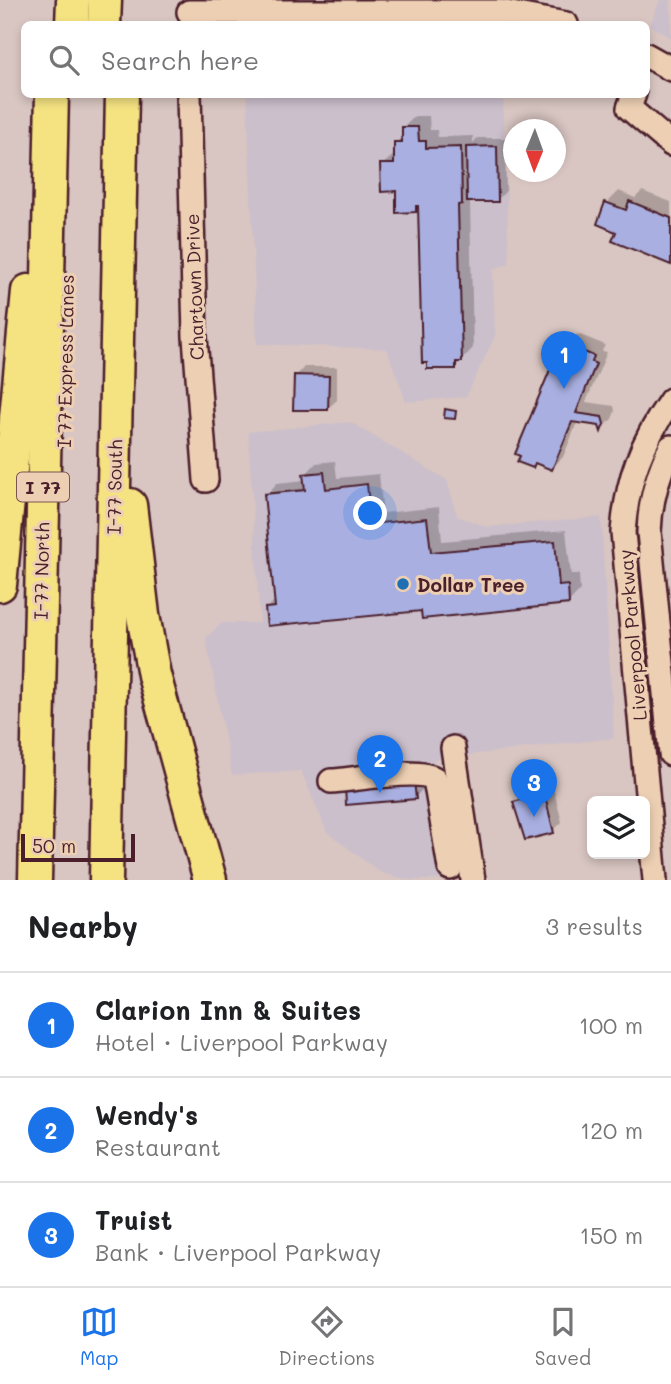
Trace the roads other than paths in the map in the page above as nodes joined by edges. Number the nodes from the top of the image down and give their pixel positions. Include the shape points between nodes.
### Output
1 (53, 0) edge
2 (73, 0) edge
3 (105, 0) edge
4 (124, 0) edge
5 (299, 6) edge
6 (461, 6) edge
7 (189, 12) edge
8 (53, 21) edge
9 (72, 21) edge
10 (104, 21) edge
11 (124, 21) edge
12 (552, 21) edge
13 (650, 59) edge
14 (671, 69) edge
15 (51, 98) edge
16 (51, 98) edge
17 (71, 98) edge
18 (103, 98) edge
19 (122, 98) edge
20 (189, 98) edge
21 (633, 98) edge
22 (671, 144) edge
23 (117, 375) junction
24 (671, 400) edge
25 (671, 447) edge
26 (206, 480) dead end
27 (0, 585) edge
28 (670, 747) edge
29 (453, 748) dead end
30 (643, 749) junction
31 (671, 754) edge
32 (331, 781) dead end
33 (450, 868) dead end
34 (211, 877) edge
35 (35, 880) edge
36 (54, 880) edge
37 (86, 880) edge
38 (106, 880) edge
39 (473, 880) edge
40 (655, 880) edge

1 - 8 highway
2 - 9 highway
3 - 10 highway
4 - 11 highway
5 - 6 street
5 - 7 street
6 - 12 street
13 - 14 street
15 - 27 highway
16 - 35 highway, I-77 North / I 77
17 - 36 highway, I 77 Express Lanes / I 77
18 - 37 highway, I 77 Express Lanes / I 77
19 - 23 highway, I-77 South
20 - 26 street, Chartown Drive via 195,337
21 - 22 street via 629,108
23 - 34 highway via 149,652
23 - 38 highway, I-77 South
24 - 30 street, Liverpool Parkway via 632,474 623,522
25 - 28 street, Liverpool Parkway via 651,500 649,532
28 - 30 street
28 - 31 street, Liverpool Parkway
29 - 39 street
30 - 40 street, Liverpool Parkway
32 - 33 street via 430,775 435,779

